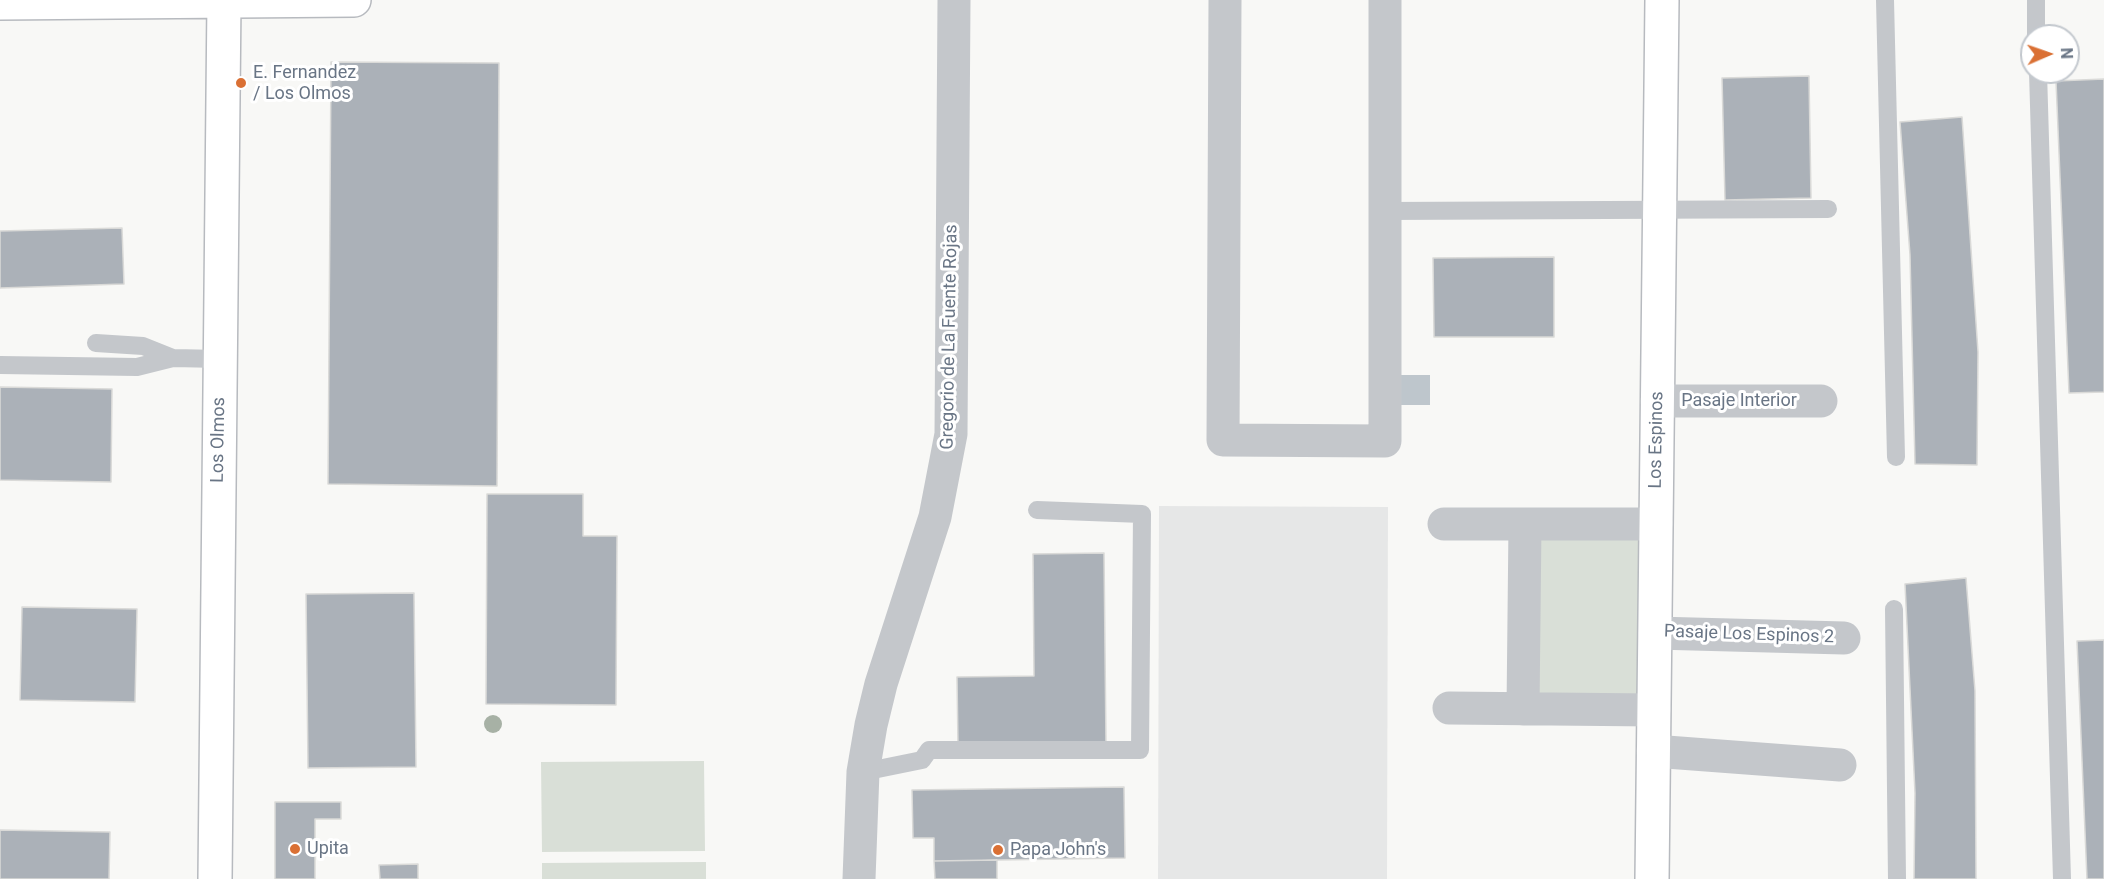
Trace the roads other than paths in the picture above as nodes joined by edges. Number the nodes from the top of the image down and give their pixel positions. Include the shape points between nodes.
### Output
1 (224, 0) edge
2 (354, 0) edge
3 (954, 0) edge
4 (1225, 0) edge
5 (1385, 0) edge
6 (1662, 0) edge
7 (1885, 0) edge
8 (2036, 0) edge
9 (0, 3) edge
10 (2037, 24) edge
11 (2038, 84) edge
12 (1828, 209) dead end
13 (1659, 210) junction
14 (1385, 211) junction
15 (96, 343) dead end
16 (173, 358) junction
17 (220, 359) junction
18 (0, 365) edge
19 (1657, 401) junction
20 (1821, 401) dead end
21 (1896, 457) dead end
22 (1037, 510) dead end
23 (1444, 524) dead end
24 (1525, 524) junction
25 (1656, 524) junction
26 (1894, 609) dead end
27 (1655, 633) junction
28 (1844, 638) dead end
29 (1449, 708) dead end
30 (1523, 709) junction
31 (1654, 710) junction
32 (1653, 751) junction
33 (1840, 765) dead end
34 (863, 772) junction
35 (215, 879) edge
36 (859, 879) edge
37 (1652, 879) edge
38 (1897, 879) edge
39 (2062, 879) edge

1 - 2 street
1 - 9 street
1 - 17 street, Los Olmos
3 - 34 street, Gregorio de La Fuente Rojas via 951,434 942,490 881,684
4 - 14 street via 1223,440 1385,441
5 - 14 street
6 - 13 street, Los Espinos
7 - 21 lane
8 - 10 lane
11 - 39 lane
12 - 13 lane
13 - 14 lane
13 - 19 street, Los Espinos
15 - 16 lane via 143,346
16 - 17 lane
16 - 18 lane via 137,367
17 - 35 street, Los Olmos
19 - 20 street, Pasaje Interior
19 - 25 street, Los Espinos
22 - 34 lane via 1142,514 1140,750 929,750 922,760
23 - 24 street
24 - 25 street
24 - 30 street
25 - 27 street, Los Espinos
26 - 38 lane
27 - 28 street, Pasaje Los Espinos 2
27 - 31 street, Los Espinos
29 - 30 street
30 - 31 street
31 - 32 street, Los Espinos
32 - 33 street
32 - 37 street, Los Espinos
34 - 36 street, Gregorio de La Fuente Rojas

